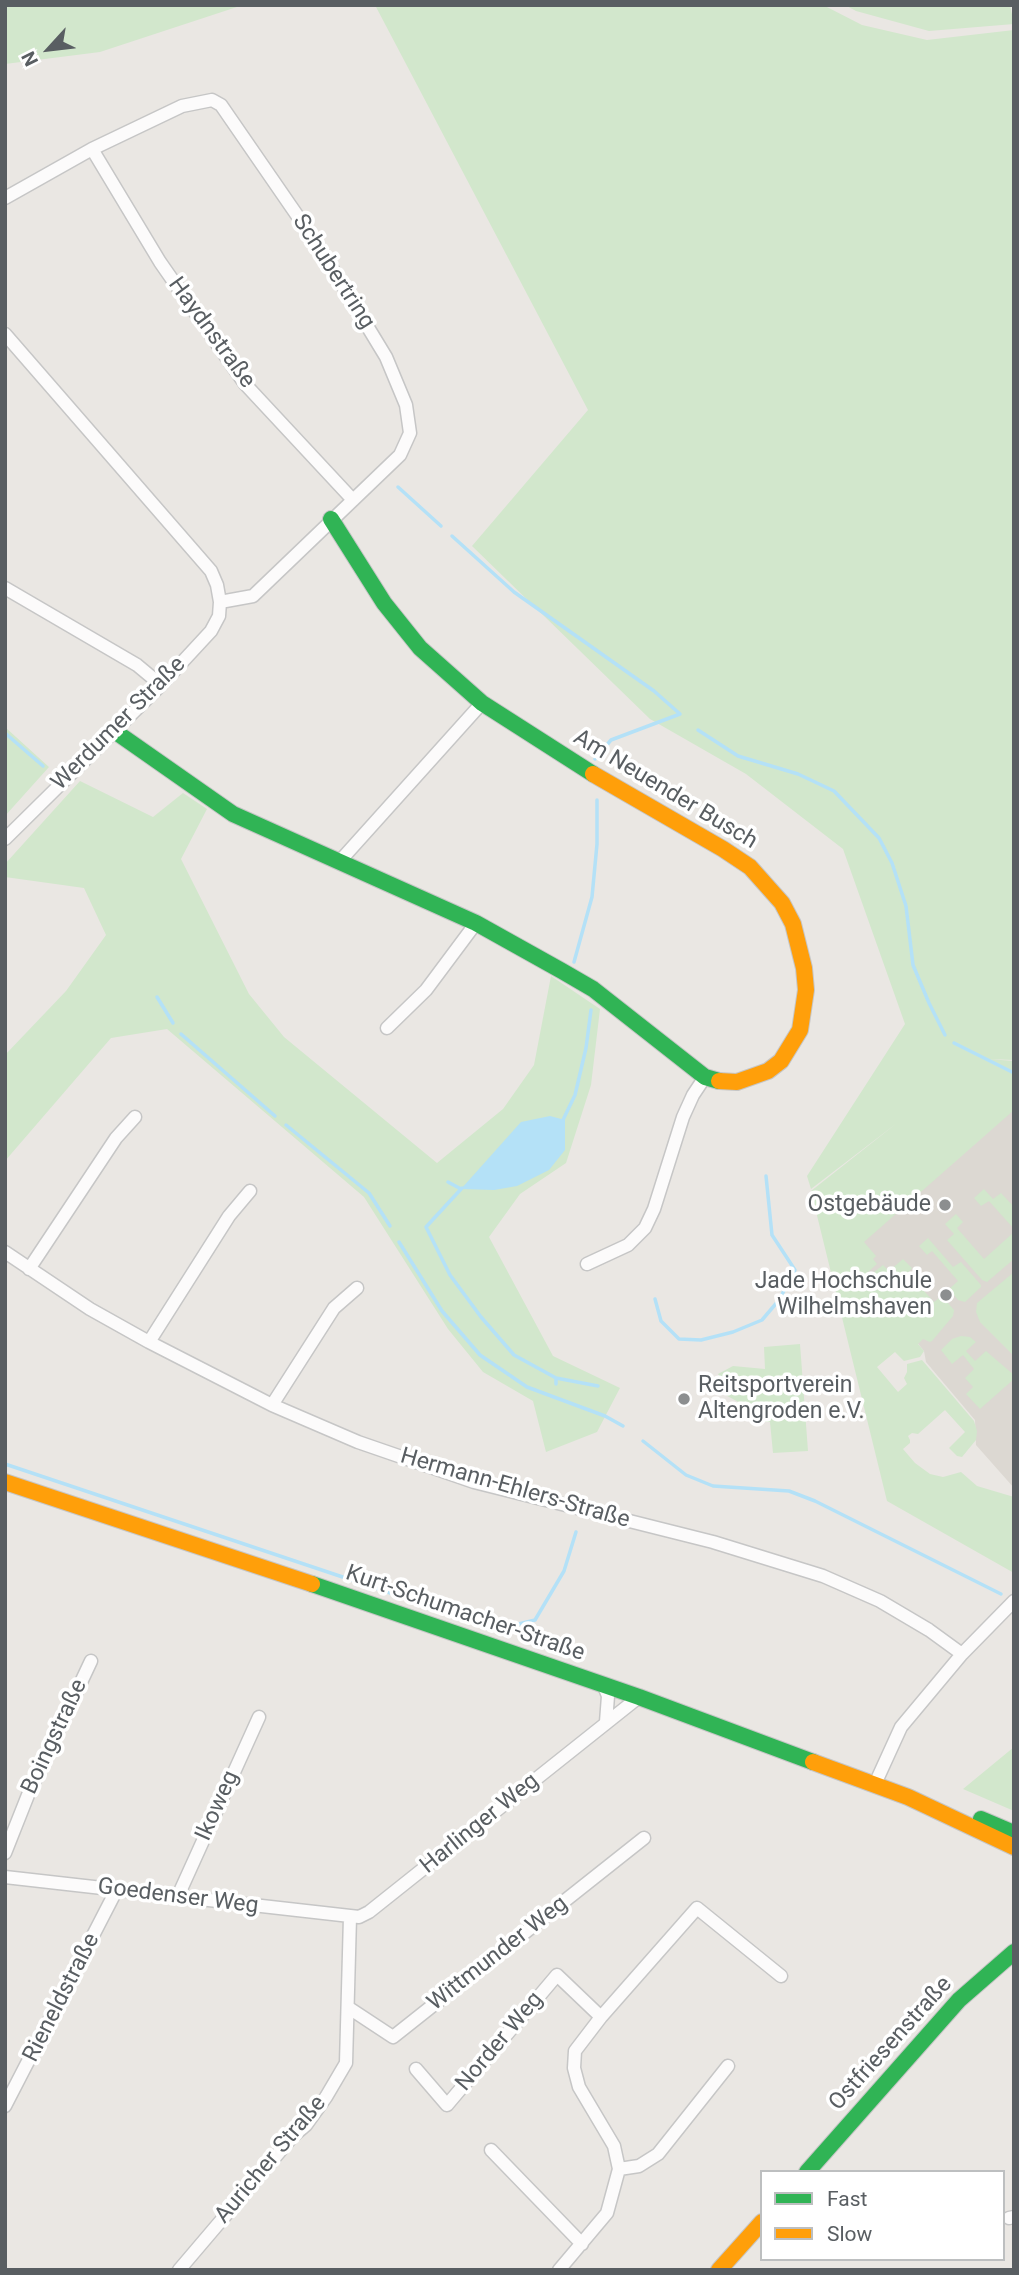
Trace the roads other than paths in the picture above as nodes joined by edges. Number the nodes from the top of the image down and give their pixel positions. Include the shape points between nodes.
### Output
1 (92, 149) junction
2 (5, 198) edge
3 (5, 334) edge
4 (353, 500) junction
5 (331, 519) junction
6 (5, 588) edge
7 (220, 602) junction
8 (161, 685) junction
9 (482, 703) junction
10 (113, 730) junction
11 (5, 839) edge
12 (340, 861) junction
13 (476, 923) junction
14 (387, 1028) dead end
15 (705, 1077) junction
16 (135, 1117) dead end
17 (250, 1191) dead end
18 (5, 1252) edge
19 (587, 1264) dead end
20 (29, 1269) junction
21 (357, 1288) dead end
22 (149, 1342) junction
23 (272, 1405) junction
24 (5, 1482) edge
25 (1014, 1601) edge
26 (962, 1654) junction
27 (91, 1661) dead end
28 (604, 1686) junction
29 (639, 1697) junction
30 (259, 1717) dead end
31 (606, 1722) junction
32 (875, 1784) junction
33 (644, 1839) dead end
34 (1011, 1844) edge
35 (5, 1853) edge
36 (5, 1877) edge
37 (117, 1889) junction
38 (178, 1896) junction
39 (350, 1917) junction
40 (1014, 1937) edge
41 (1014, 1952) edge
42 (781, 1976) dead end
43 (959, 2000) junction
44 (349, 2008) junction
45 (601, 2017) junction
46 (729, 2066) dead end
47 (416, 2069) dead end
48 (5, 2106) edge
49 (491, 2150) dead end
50 (619, 2169) junction
51 (809, 2170) edge
52 (760, 2224) edge
53 (582, 2244) junction
54 (183, 2268) edge
55 (559, 2270) edge
56 (719, 2270) edge

1 - 2 street, Schubertring
1 - 4 street, Haydnstraße via 160,262 233,367
1 - 4 street, Schubertring via 182,106 212,100 221,105 321,250 386,357 407,405 410,433 400,455
3 - 7 street via 211,571
4 - 5 street, Schubertring
5 - 7 street, Schubertring via 253,596
5 - 9 street, Am Neuender Busch via 404,629
6 - 8 street
7 - 8 street, Werdumer Straße via 211,631
8 - 10 street, Werdumer Straße
9 - 12 street
9 - 15 street, Am Neuender Busch via 751,867 782,903 793,924 804,968 800,1030 781,1061 768,1071 737,1082
10 - 11 street, Werdumer Straße
10 - 12 street via 233,814
12 - 13 street
13 - 14 street via 426,990
13 - 15 street via 593,989
15 - 19 street via 683,1117 645,1228 628,1245
16 - 20 street via 116,1138
17 - 22 street via 229,1216
18 - 20 street, Hermann-Ehlers-Straße
20 - 22 street, Hermann-Ehlers-Straße
21 - 23 street via 334,1308
22 - 23 street, Hermann-Ehlers-Straße
23 - 26 street, Hermann-Ehlers-Straße via 358,1442 474,1482 713,1542 823,1576 880,1601
24 - 28 street, Kurt-Schumacher-Straße
25 - 26 street
26 - 32 street via 901,1727
27 - 35 street, Boingstraße
28 - 29 street, Kurt-Schumacher-Straße
28 - 31 street
29 - 31 street, Harlinger Weg
29 - 32 street, Kurt-Schumacher-Straße
30 - 38 street, Ikoweg
31 - 39 street, Harlinger Weg via 369,1912
32 - 34 street, Kurt-Schumacher-Straße
33 - 44 street, Wittmunder Weg via 393,2037
36 - 37 street, Goedenser Weg
37 - 38 street, Goedenser Weg
37 - 48 street, Rieneldstraße
38 - 39 street, Goedenser Weg
39 - 44 street, Auricher Straße
40 - 43 street
41 - 43 street, Ostfriesenstraße
42 - 45 street via 697,1908
43 - 51 street, Ostfriesenstraße
44 - 54 street, Auricher Straße via 346,2063 326,2097
45 - 47 street, Norder Weg via 557,1975 447,2105
45 - 50 street via 575,2051 574,2068 579,2087 614,2146
46 - 50 street via 658,2154
49 - 53 street
50 - 53 street via 607,2213
52 - 56 street
53 - 55 street

